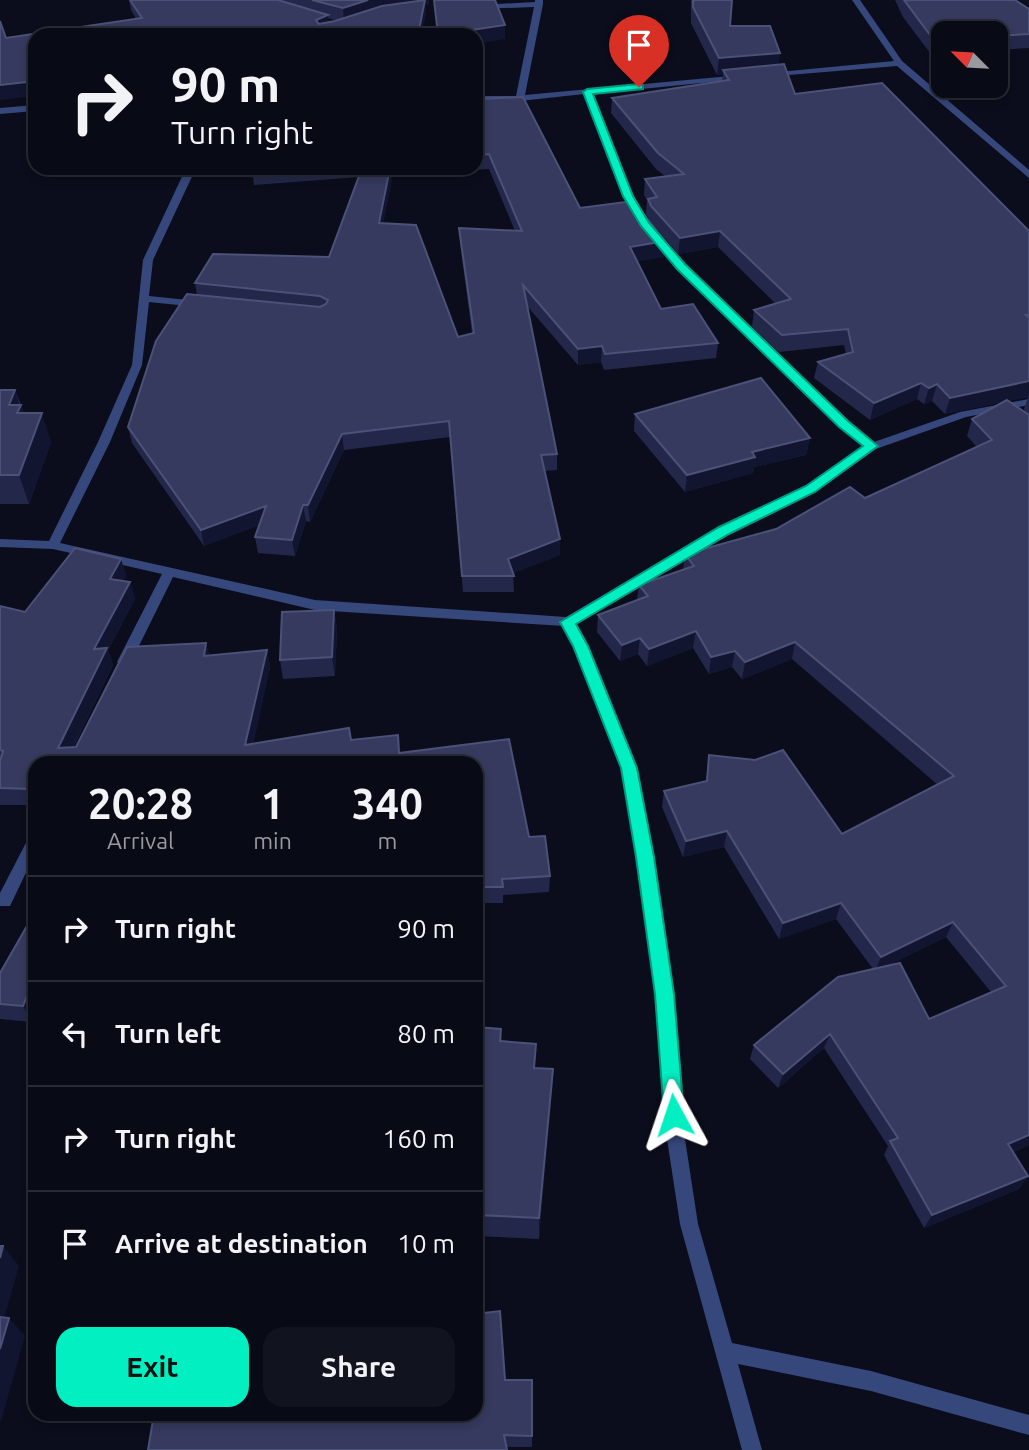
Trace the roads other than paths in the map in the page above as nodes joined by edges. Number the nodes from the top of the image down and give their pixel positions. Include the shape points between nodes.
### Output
1 (856, 0) edge
2 (539, 2) edge
3 (463, 7) edge
4 (900, 63) junction
5 (764, 75) edge
6 (750, 76) edge
7 (587, 92) junction
8 (520, 98) junction
9 (483, 99) edge
10 (28, 109) edge
11 (0, 111) edge
12 (188, 175) edge
13 (1029, 175) edge
14 (144, 299) junction
15 (212, 306) edge
16 (1029, 402) edge
17 (872, 446) junction
18 (0, 543) edge
19 (54, 545) junction
20 (169, 573) junction
21 (568, 622) junction
22 (115, 680) edge
23 (28, 853) edge
24 (4, 901) dead end
25 (723, 1352) junction
26 (1029, 1425) edge
27 (752, 1450) edge

1 - 4 street
2 - 3 street
2 - 8 street
4 - 5 street
4 - 13 street
6 - 7 street
7 - 8 street
7 - 17 street via 628,196 645,224 681,267 843,424
8 - 9 street
10 - 11 street
12 - 14 street via 148,260
14 - 15 street
14 - 19 street via 136,365
16 - 17 street via 964,414
17 - 21 street via 811,489 724,530
18 - 19 street
19 - 20 street
20 - 21 street via 315,605
20 - 22 street
21 - 25 street via 629,768 664,994 689,1224
23 - 24 street
25 - 26 street via 871,1381
25 - 27 street

